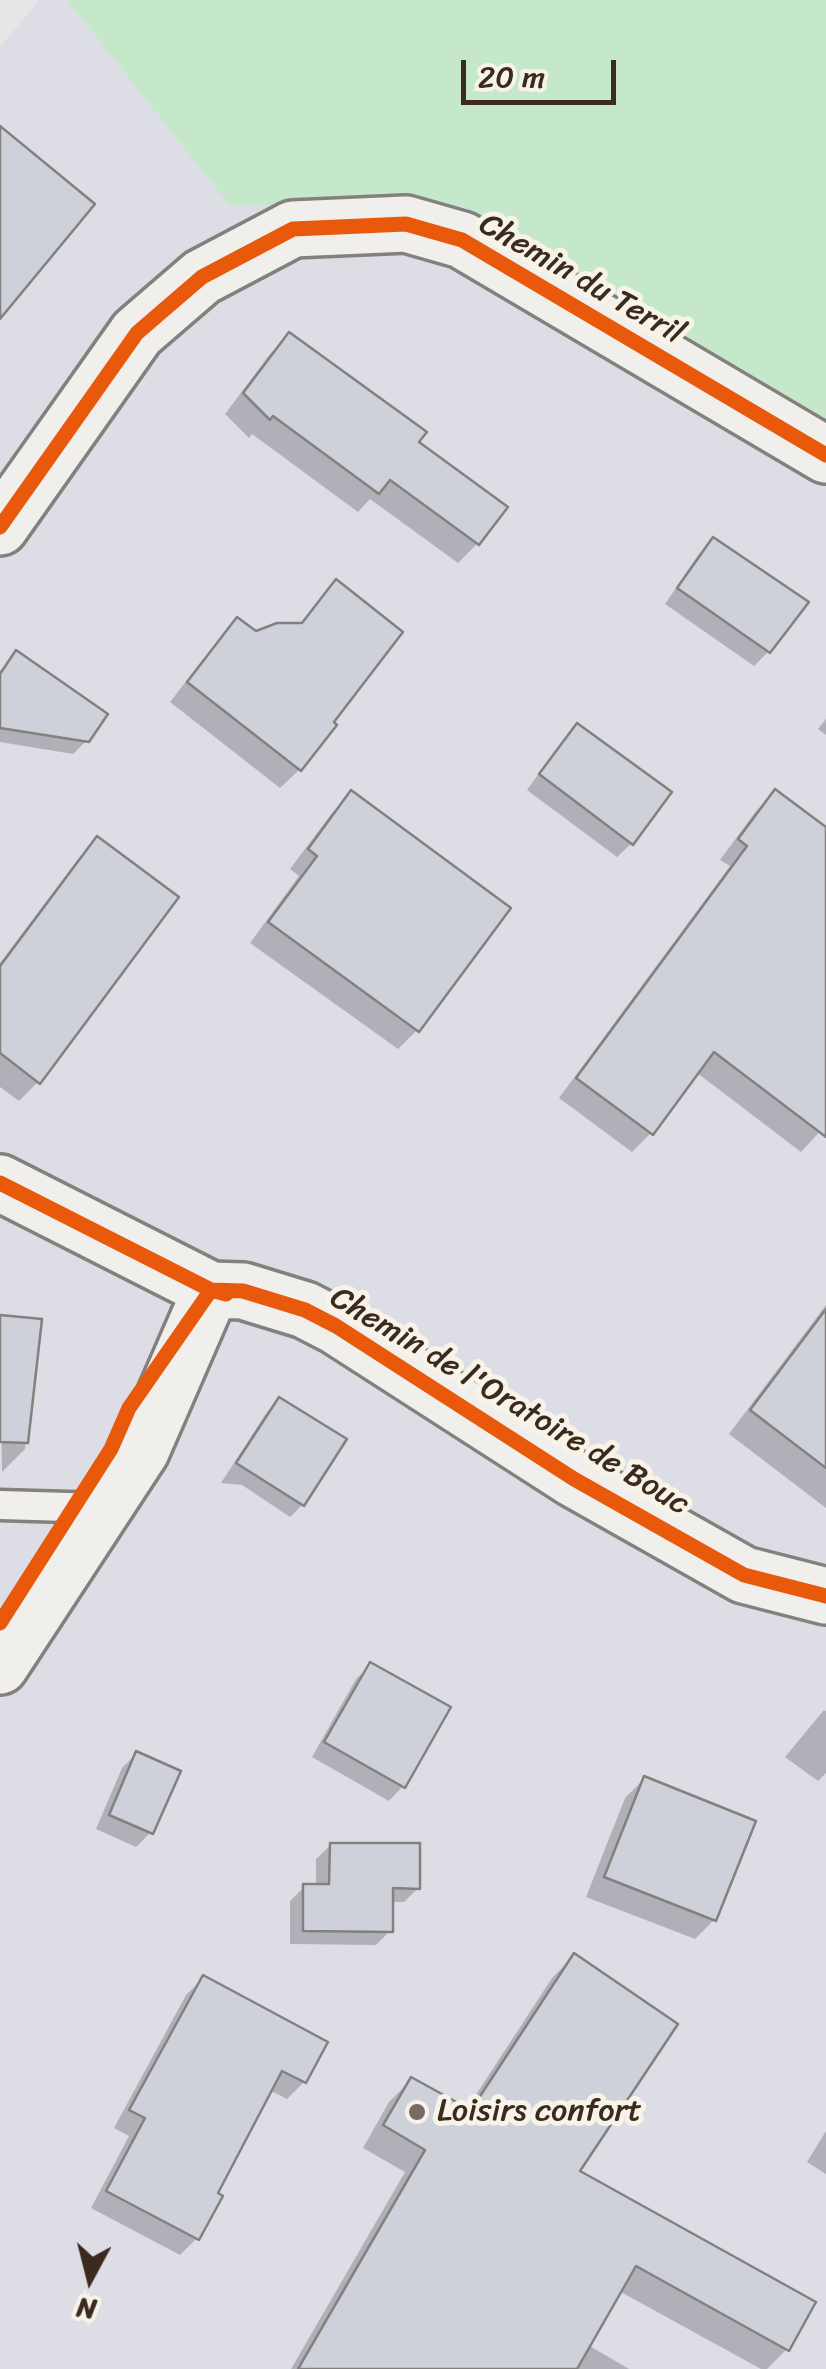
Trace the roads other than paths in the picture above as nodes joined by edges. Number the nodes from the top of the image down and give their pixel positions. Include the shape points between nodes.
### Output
1 (826, 455) edge
2 (0, 527) edge
3 (0, 1183) edge
4 (211, 1290) junction
5 (0, 1505) edge
6 (104, 1508) junction
7 (826, 1596) edge
8 (1, 1663) edge

1 - 2 street, Chemin du Terril via 462,240 406,224 293,229 202,277 137,333
3 - 4 street, Chemin de l'Oratoire de Bouc
4 - 6 street via 141,1451
4 - 7 street, Chemin de l'Oratoire de Bouc via 243,1290 305,1310 574,1479 744,1575
5 - 6 lane
6 - 8 street

